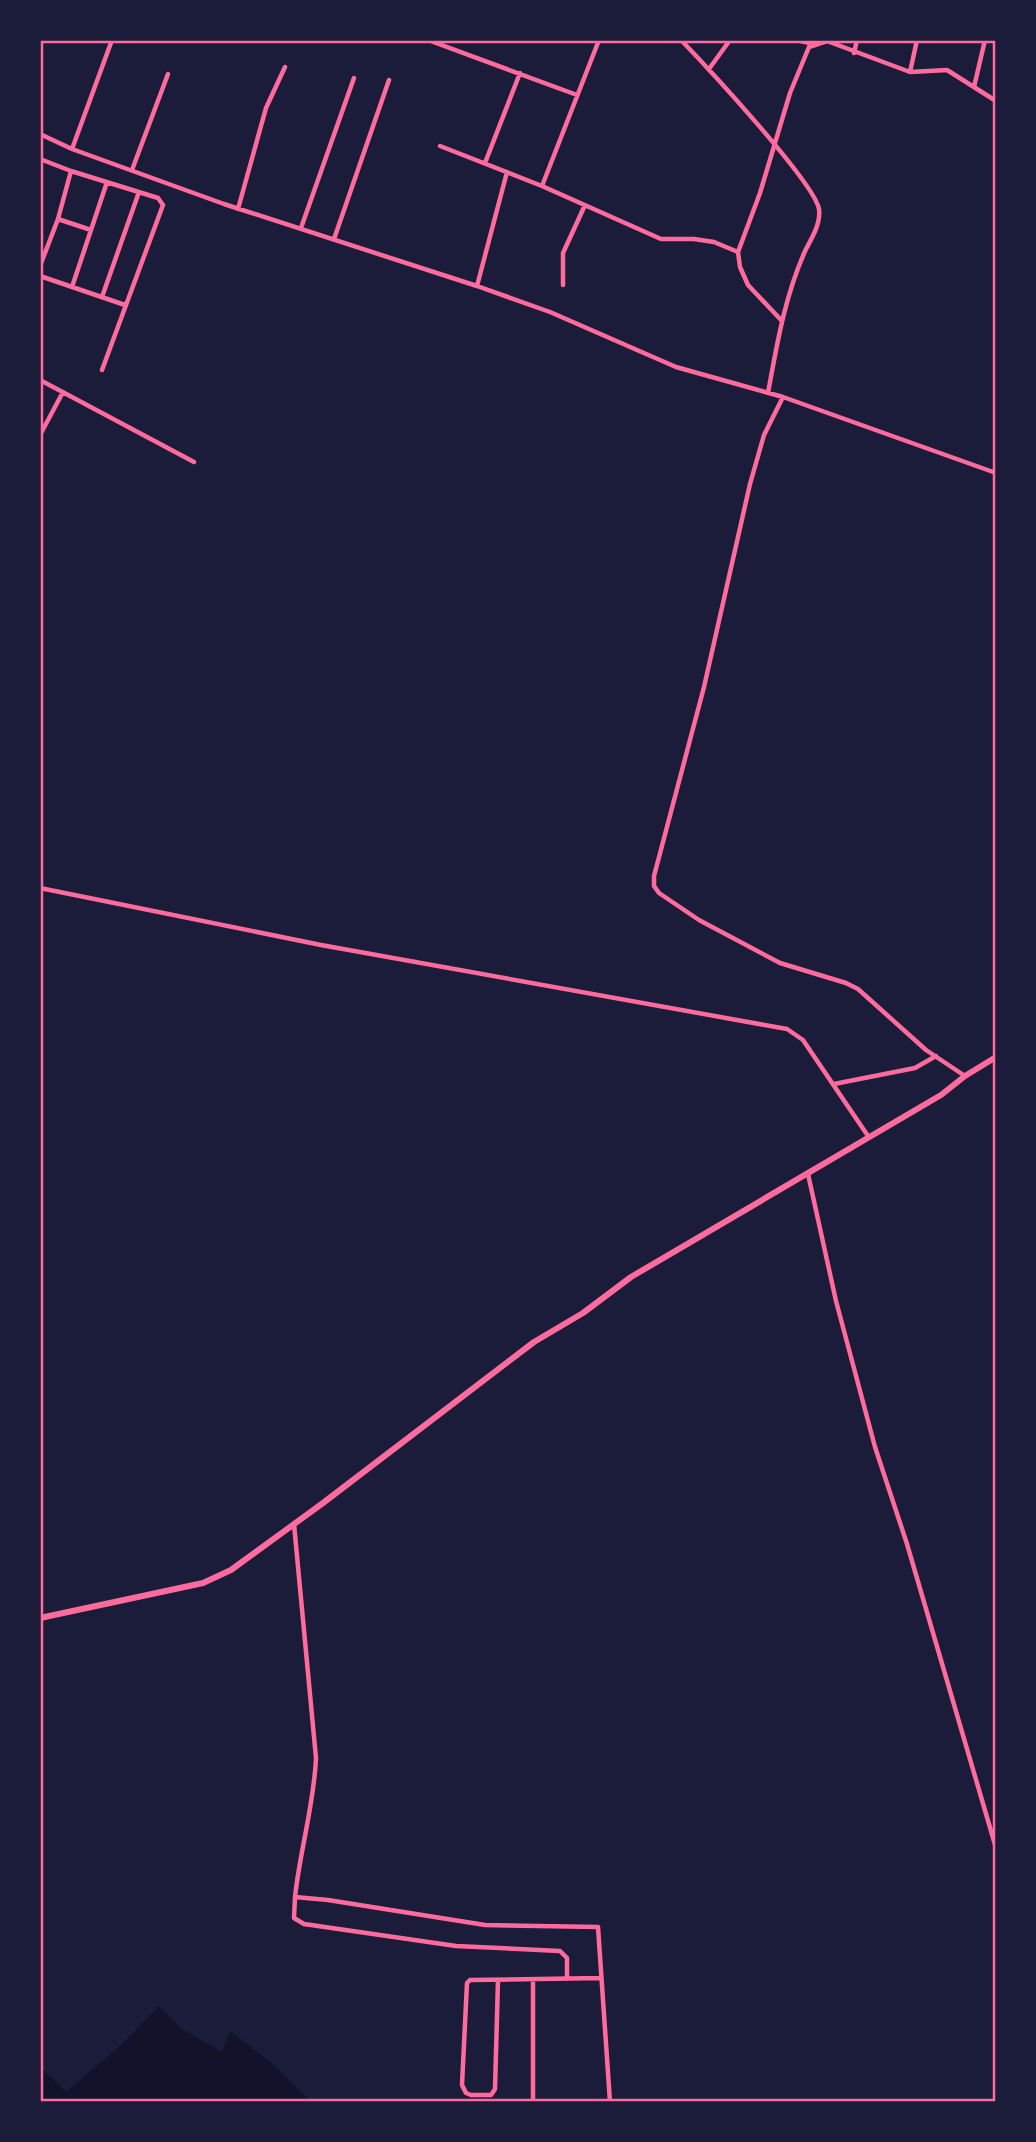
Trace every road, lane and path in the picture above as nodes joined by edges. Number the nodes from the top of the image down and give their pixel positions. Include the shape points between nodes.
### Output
1 (112, 40) edge
2 (428, 40) edge
3 (599, 40) edge
4 (681, 40) edge
5 (730, 40) edge
6 (796, 40) edge
7 (856, 40) edge
8 (917, 40) edge
9 (985, 40) edge
10 (819, 45) junction
11 (854, 52) junction
12 (285, 67) dead end
13 (709, 69) junction
14 (910, 72) junction
15 (520, 73) junction
16 (168, 74) dead end
17 (354, 78) dead end
18 (389, 79) dead end
19 (974, 87) junction
20 (577, 95) junction
21 (996, 102) edge
22 (40, 134) edge
23 (440, 146) dead end
24 (775, 146) junction
25 (72, 149) junction
26 (41, 160) edge
27 (485, 163) junction
28 (132, 170) junction
29 (71, 171) junction
30 (507, 172) junction
31 (107, 182) junction
32 (542, 186) junction
33 (139, 192) junction
34 (585, 205) junction
35 (238, 209) junction
36 (58, 219) junction
37 (301, 228) junction
38 (91, 230) junction
39 (334, 239) junction
40 (738, 252) junction
41 (40, 266) edge
42 (40, 276) edge
43 (563, 285) dead end
44 (477, 286) junction
45 (72, 287) junction
46 (102, 297) junction
47 (124, 305) junction
48 (782, 321) junction
49 (102, 370) dead end
50 (40, 380) edge
51 (63, 392) junction
52 (768, 393) junction
53 (783, 397) junction
54 (40, 435) edge
55 (194, 462) dead end
56 (996, 473) edge
57 (40, 888) edge
58 (936, 1056) junction
59 (996, 1057) edge
60 (965, 1076) junction
61 (834, 1084) junction
62 (868, 1136) junction
63 (808, 1174) junction
64 (294, 1524) junction
65 (40, 1618) edge
66 (996, 1848) edge
67 (295, 1898) junction
68 (601, 1978) junction
69 (567, 1979) junction
70 (498, 1980) junction
71 (533, 1980) junction
72 (533, 2102) edge
73 (610, 2102) edge

1 - 25 street
2 - 15 street
3 - 20 street
4 - 13 street
5 - 13 street
6 - 10 street
7 - 11 street
8 - 14 street
9 - 19 street
10 - 11 street via 827,41
10 - 24 street via 809,47
11 - 14 street
12 - 35 street via 266,108
13 - 24 street
14 - 19 street via 947,70
15 - 20 street
15 - 27 street
16 - 28 street
17 - 37 street
18 - 39 street
19 - 21 street
20 - 32 street
22 - 25 street
23 - 27 street
24 - 40 street
24 - 48 street via 816,200 819,211
25 - 28 street
26 - 29 street
27 - 30 street
28 - 35 street
29 - 31 street
29 - 36 street
30 - 32 street
30 - 44 street
31 - 33 street
31 - 38 street
32 - 34 street
33 - 46 street
33 - 47 street via 159,198 163,205
34 - 40 street via 661,239 714,242
34 - 43 street via 563,253
35 - 37 street
36 - 38 street
36 - 41 street
37 - 39 street
38 - 45 street
39 - 44 street
40 - 48 street via 748,285
42 - 45 street
44 - 52 street via 676,367
45 - 46 street
46 - 47 street
47 - 49 street
48 - 52 street
50 - 51 street
51 - 54 street
51 - 55 street
52 - 53 street
53 - 56 street
53 - 58 street via 764,435 750,484 654,886 699,920 780,963 858,989
57 - 61 street via 321,945 775,1025 803,1040
58 - 60 street
58 - 61 street via 915,1068
59 - 60 main road
60 - 62 main road
61 - 62 street
62 - 63 main road
63 - 64 main road via 631,1277 534,1342
63 - 66 street via 874,1447
64 - 65 main road via 231,1570 203,1583
64 - 67 street via 316,1758
67 - 68 street via 485,1925 598,1927
67 - 69 street via 294,1918 304,1924 456,1946 560,1951 567,1958
68 - 69 street
68 - 73 street
69 - 71 street
70 - 70 street via 470,1980 466,1986 462,2085 471,2095 491,2095 495,2089
70 - 71 street
71 - 72 street

